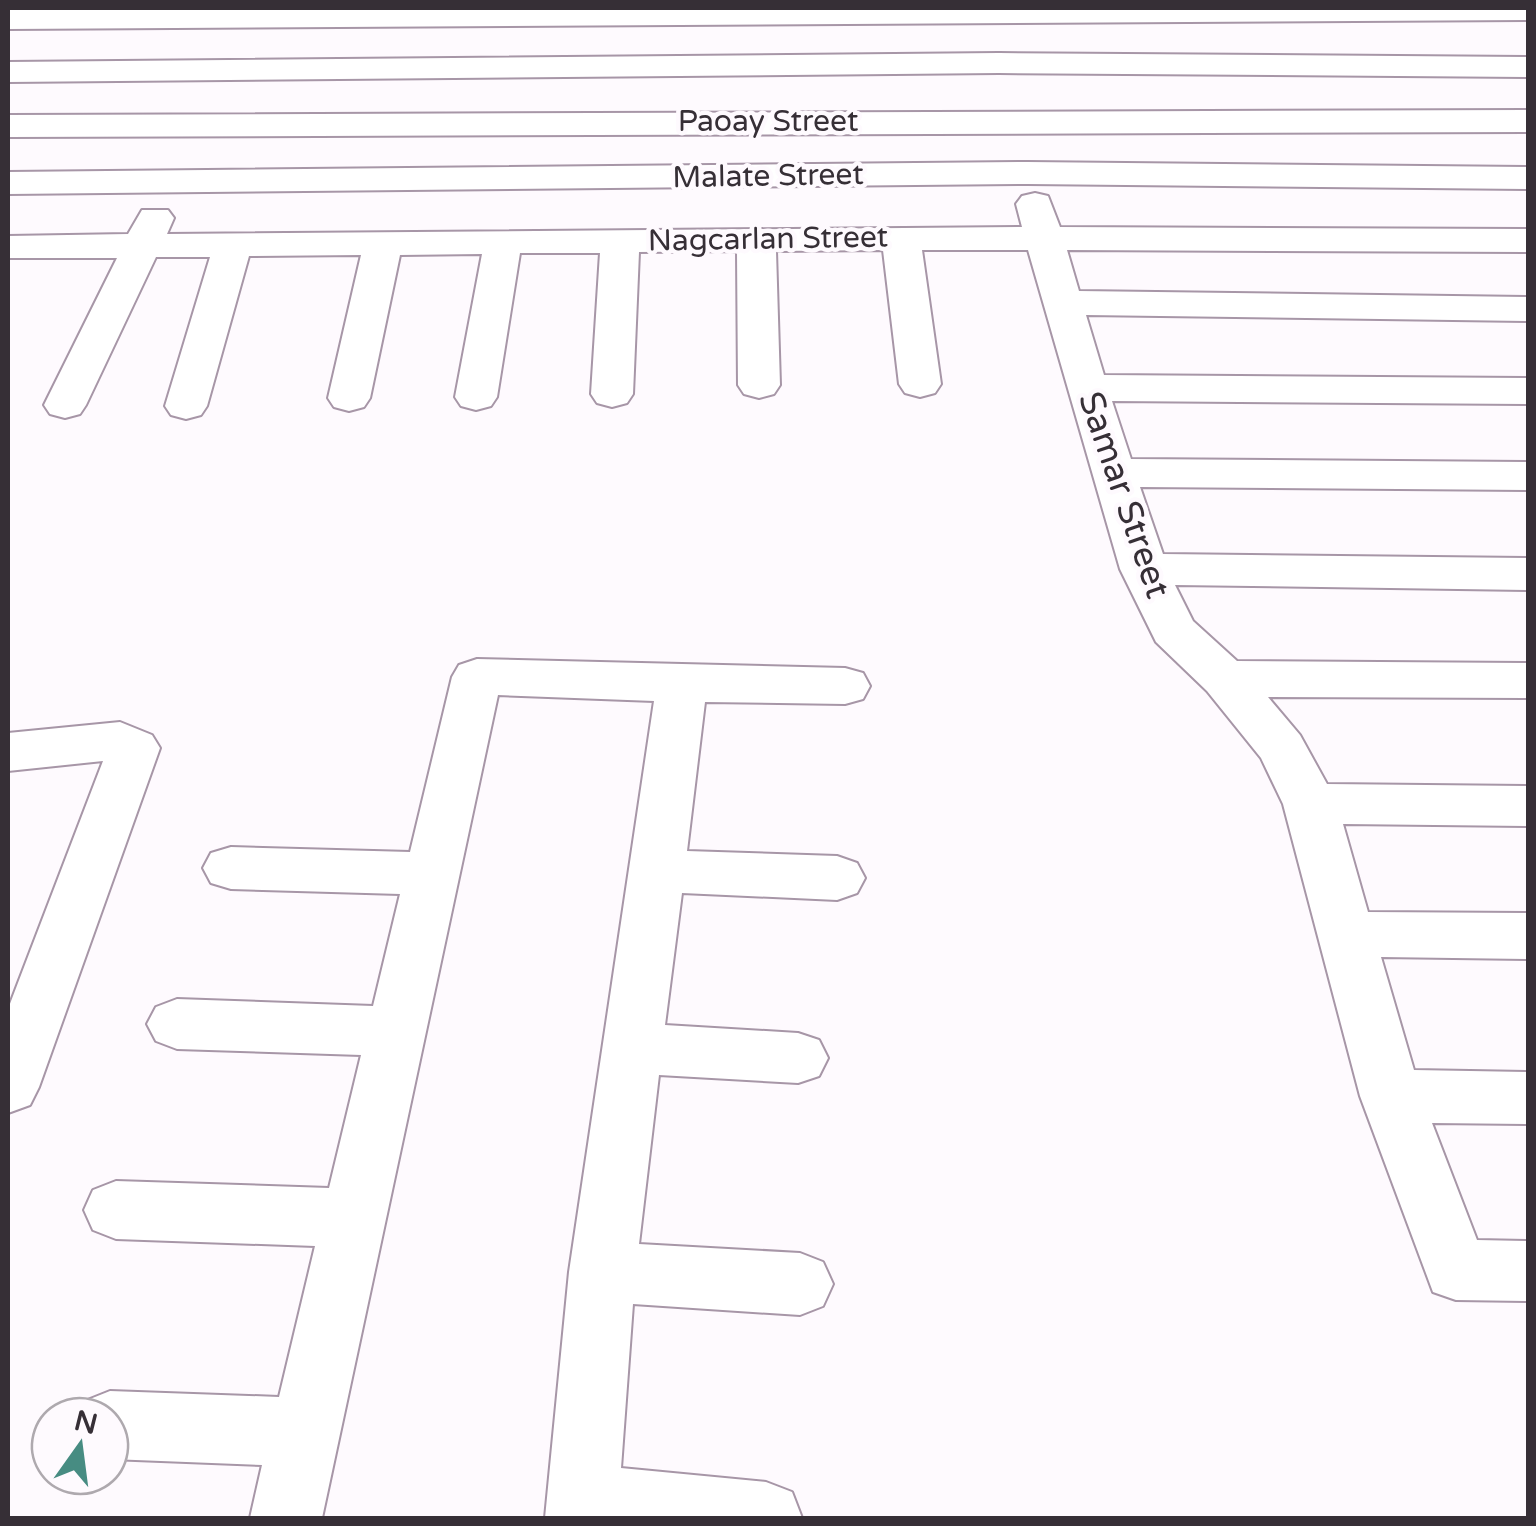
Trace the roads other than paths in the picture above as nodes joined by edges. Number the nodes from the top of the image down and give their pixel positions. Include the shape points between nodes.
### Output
1 (984, 9) edge
2 (1528, 10) edge
3 (236, 12) edge
4 (8, 19) edge
5 (998, 64) junction
6 (1528, 67) edge
7 (215, 70) junction
8 (8, 72) edge
9 (1010, 120) junction
10 (1528, 121) edge
11 (193, 125) junction
12 (8, 126) edge
13 (1028, 173) junction
14 (1528, 178) edge
15 (170, 182) junction
16 (8, 184) edge
17 (1043, 237) junction
18 (756, 238) junction
19 (901, 238) junction
20 (620, 240) junction
21 (1528, 240) edge
22 (502, 242) junction
23 (383, 243) junction
24 (233, 244) junction
25 (143, 246) junction
26 (8, 247) edge
27 (1061, 304) junction
28 (1528, 310) edge
29 (920, 384) dead end
30 (759, 385) dead end
31 (1086, 388) junction
32 (1528, 390) edge
33 (612, 394) dead end
34 (476, 397) dead end
35 (348, 398) dead end
36 (65, 405) dead end
37 (186, 406) dead end
38 (1116, 473) junction
39 (1528, 476) edge
40 (1144, 569) junction
41 (1528, 574) edge
42 (1225, 679) junction
43 (1528, 680) edge
44 (682, 684) junction
45 (845, 686) dead end
46 (8, 752) edge
47 (1310, 804) junction
48 (1528, 806) edge
49 (231, 868) dead end
50 (656, 871) junction
51 (432, 874) junction
52 (837, 878) dead end
53 (1348, 934) junction
54 (1528, 936) edge
55 (177, 1024) dead end
56 (396, 1032) junction
57 (633, 1048) junction
58 (798, 1058) dead end
59 (8, 1087) edge
60 (1392, 1096) junction
61 (1528, 1098) edge
62 (116, 1210) dead end
63 (354, 1218) junction
64 (1528, 1271) edge
65 (602, 1272) junction
66 (800, 1284) dead end
67 (130, 1426) edge
68 (305, 1432) junction
69 (582, 1509) edge
70 (286, 1518) edge
71 (766, 1518) edge

1 - 2 street
1 - 3 street
1 - 5 street, Samar Street
3 - 4 street
3 - 7 street
5 - 6 street
5 - 7 street
5 - 9 street, Samar Street
7 - 8 street
7 - 11 street
9 - 10 street, Paoay Street
9 - 11 street, Paoay Street
9 - 13 street, Samar Street
11 - 12 street, Paoay Street
11 - 15 street
13 - 14 street, Malate Street
13 - 15 street, Malate Street
13 - 17 street, Samar Street
15 - 16 street, Malate Street
15 - 25 street
17 - 19 street, Nagcarlan Street
17 - 21 street, Nagcarlan Street
17 - 27 street, Samar Street
18 - 19 street, Nagcarlan Street
18 - 20 street, Nagcarlan Street
18 - 30 street
19 - 29 street
20 - 22 street, Nagcarlan Street
20 - 33 street
22 - 23 street, Nagcarlan Street
22 - 34 street
23 - 24 street, Nagcarlan Street
23 - 35 street
24 - 25 street, Nagcarlan Street
24 - 37 street
25 - 26 street, Nagcarlan Street
25 - 36 street
27 - 28 street
27 - 31 street, Samar Street
31 - 32 street
31 - 38 street, Samar Street
38 - 39 street
38 - 40 street, Samar Street
40 - 41 street
40 - 42 street, Samar Street via 1173,630
42 - 43 street
42 - 47 street, Samar Street via 1282,748
44 - 45 street
44 - 50 street
44 - 51 street via 477,677
46 - 59 street via 120,741 134,748
47 - 48 street
47 - 53 street, Samar Street
49 - 51 street
50 - 52 street
50 - 57 street
51 - 56 street
53 - 54 street
53 - 60 street, Samar Street
55 - 56 street
56 - 63 street
57 - 58 street
57 - 65 street
60 - 61 street
60 - 64 street, Samar Street via 1456,1270
62 - 63 street
63 - 68 street
65 - 66 street
65 - 69 street
67 - 68 street
68 - 70 street
69 - 71 street

